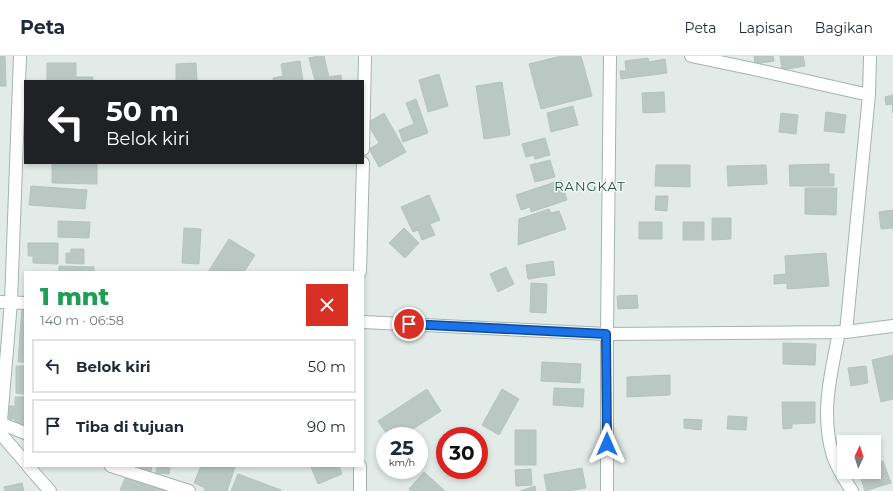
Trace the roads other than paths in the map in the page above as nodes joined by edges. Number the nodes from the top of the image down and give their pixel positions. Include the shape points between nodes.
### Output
1 (20, 56) edge
2 (365, 56) edge
3 (610, 56) edge
4 (690, 56) edge
5 (870, 56) edge
6 (869, 95) junction
7 (364, 102) edge
8 (363, 164) edge
9 (360, 271) edge
10 (6, 302) edge
11 (24, 303) edge
12 (364, 322) edge
13 (893, 326) edge
14 (842, 332) junction
15 (606, 334) junction
16 (0, 422) edge
17 (0, 433) edge
18 (24, 433) edge
19 (24, 461) edge
20 (29, 467) edge
21 (114, 467) edge
22 (360, 467) edge
23 (50, 491) edge
24 (189, 491) edge
25 (360, 491) edge
26 (607, 491) edge
27 (852, 491) edge

1 - 10 street
2 - 7 street
3 - 15 street
4 - 6 street
5 - 6 street
6 - 14 street
8 - 9 street
10 - 11 street
10 - 16 street
12 - 15 street
13 - 14 street
14 - 15 street
14 - 27 street via 827,402 827,430 834,457
15 - 26 street
16 - 17 street
16 - 18 street
17 - 19 street
20 - 23 street
21 - 24 street
22 - 25 street

